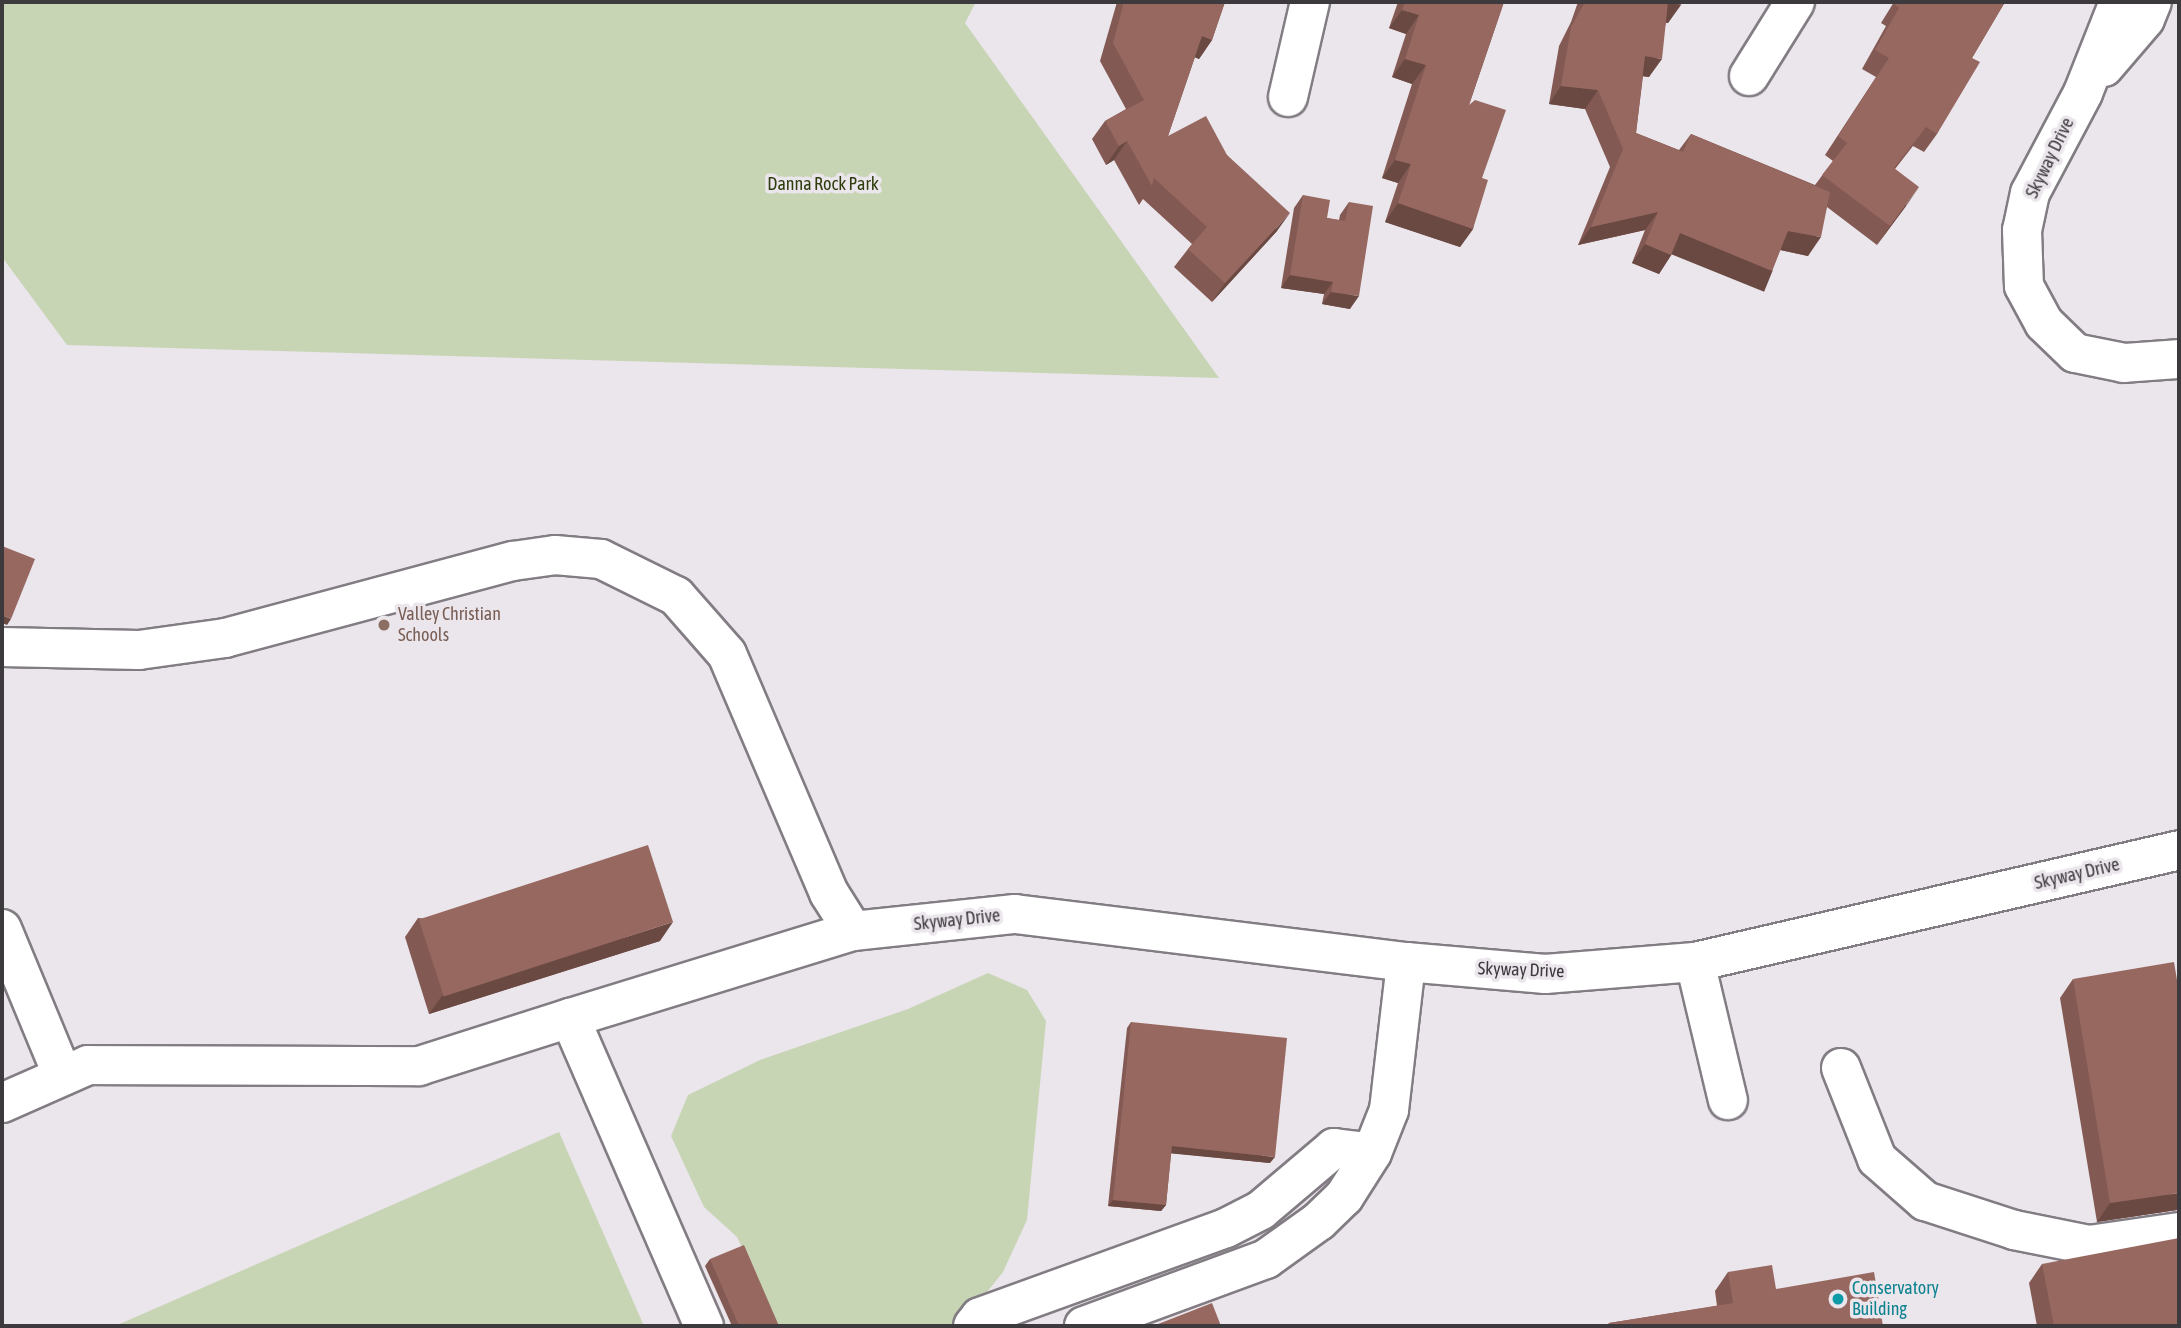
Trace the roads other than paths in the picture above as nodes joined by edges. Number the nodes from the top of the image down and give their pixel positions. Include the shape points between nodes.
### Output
1 (1310, 2) edge
2 (1796, 2) edge
3 (2119, 2) edge
4 (2152, 2) edge
5 (1749, 76) dead end
6 (2083, 93) junction
7 (1288, 97) dead end
8 (2179, 359) edge
9 (2, 647) edge
10 (2179, 850) edge
11 (2, 929) edge
12 (853, 931) junction
13 (1406, 962) junction
14 (1695, 962) junction
15 (570, 1018) junction
16 (1840, 1068) dead end
17 (62, 1076) junction
18 (1728, 1100) dead end
19 (2, 1103) edge
20 (1372, 1153) junction
21 (2179, 1232) edge
22 (704, 1326) edge
23 (973, 1326) edge
24 (1084, 1326) edge

1 - 7 street
2 - 5 street
3 - 6 street, Skyway Drive
4 - 6 street, Skyway Drive via 2145,19
6 - 8 street, Skyway Drive via 2030,193 2022,230 2024,286 2044,323 2076,353 2124,363
9 - 12 street via 151,649 225,638 513,561 555,555 601,559 676,596 727,654 829,893
10 - 14 street, Skyway Drive
11 - 17 street
12 - 13 street, Skyway Drive via 1015,914
12 - 15 street, Skyway Drive
13 - 14 street, Skyway Drive via 1545,974
13 - 20 street via 1389,1110
14 - 18 street
15 - 17 street, Skyway Drive via 419,1066 88,1065
15 - 22 street
16 - 21 street via 1877,1159 1925,1201 2014,1230 2089,1245
17 - 19 street, Skyway Drive
20 - 23 street via 1334,1148 1261,1210 1226,1228 980,1317
20 - 24 street via 1344,1197 1320,1222 1266,1259

